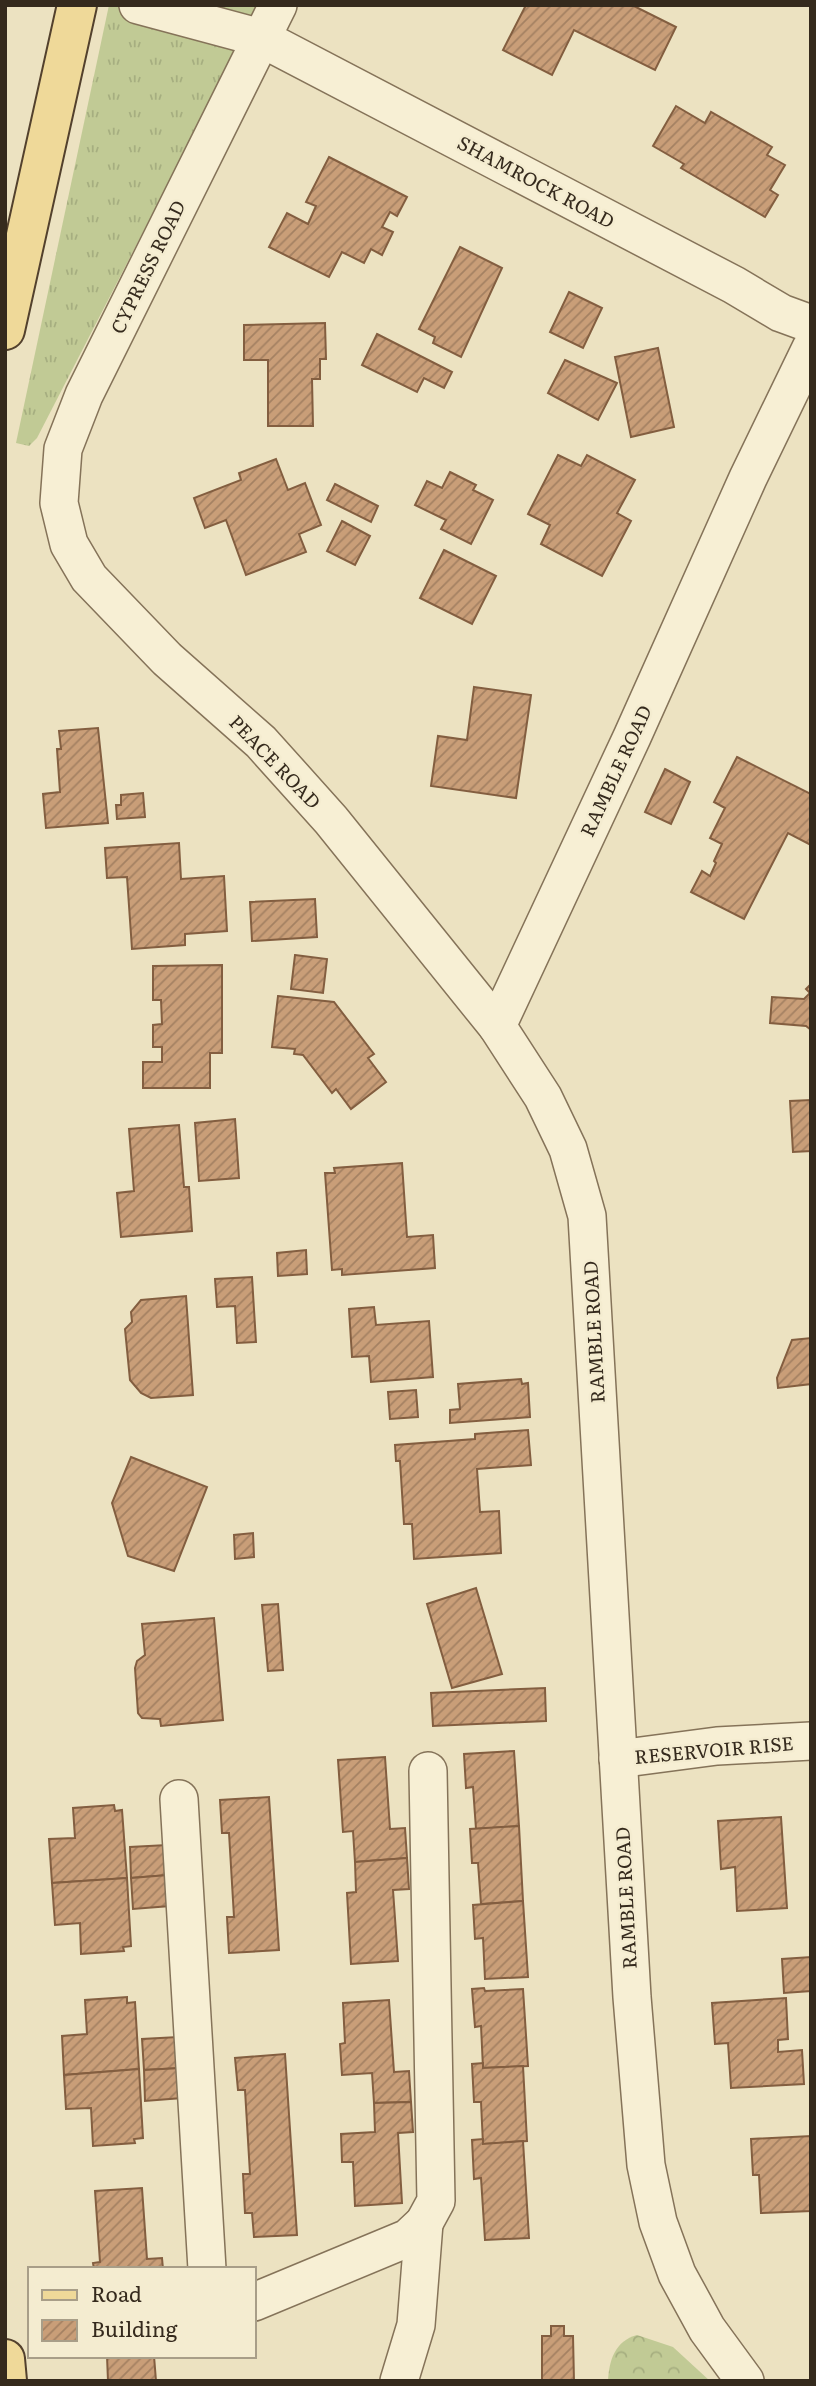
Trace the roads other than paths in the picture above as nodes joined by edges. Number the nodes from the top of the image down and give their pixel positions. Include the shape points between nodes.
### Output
1 (77, 5) edge
2 (138, 5) edge
3 (278, 5) edge
4 (261, 38) junction
5 (811, 324) edge
6 (5, 330) edge
7 (811, 348) edge
8 (58, 503) joint
9 (497, 1026) junction
10 (811, 1741) edge
11 (618, 1759) junction
12 (428, 1771) dead end
13 (179, 1799) dead end
14 (424, 2223) junction
15 (207, 2267) edge
16 (256, 2301) edge
17 (5, 2360) edge
18 (7, 2381) edge
19 (400, 2381) edge
20 (745, 2381) edge

1 - 6 main road
2 - 4 street
3 - 4 street, CYPRESS ROAD
4 - 5 street, SHAMROCK ROAD via 781,313
4 - 8 street, CYPRESS ROAD via 84,395 63,449
7 - 9 street, RAMBLE ROAD
8 - 9 street, PEACE ROAD via 69,544 89,578 167,659 261,742 331,820
9 - 11 street, RAMBLE ROAD via 543,1097 568,1149 587,1216
10 - 11 street, RESERVOIR RISE via 717,1746
11 - 20 street, RAMBLE ROAD via 646,2165 658,2222 677,2274 707,2329
12 - 14 street via 436,2201
13 - 15 street
14 - 16 street via 408,2238
14 - 19 street via 416,2325
17 - 18 main road

